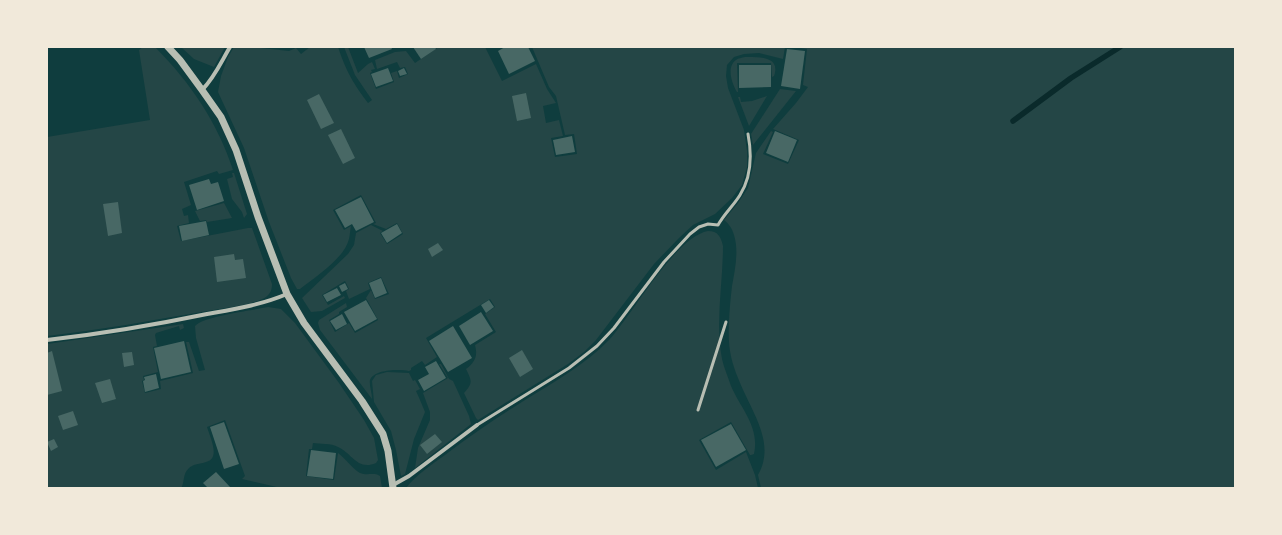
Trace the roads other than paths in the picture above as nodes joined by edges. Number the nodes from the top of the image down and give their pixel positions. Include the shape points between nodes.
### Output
1 (168, 47) edge
2 (230, 47) edge
3 (202, 90) junction
4 (748, 134) dead end
5 (287, 294) junction
6 (726, 322) dead end
7 (47, 340) edge
8 (698, 410) dead end
9 (477, 425) joint
10 (393, 487) edge

1 - 3 street
2 - 3 street via 215,75
3 - 5 street via 221,117 236,150
4 - 9 lane via 751,153 748,178 740,195 718,225 708,224 690,234 664,262 598,346 569,368
5 - 7 street via 269,302 186,319
5 - 10 street via 304,323 383,434
6 - 8 lane
9 - 10 street

